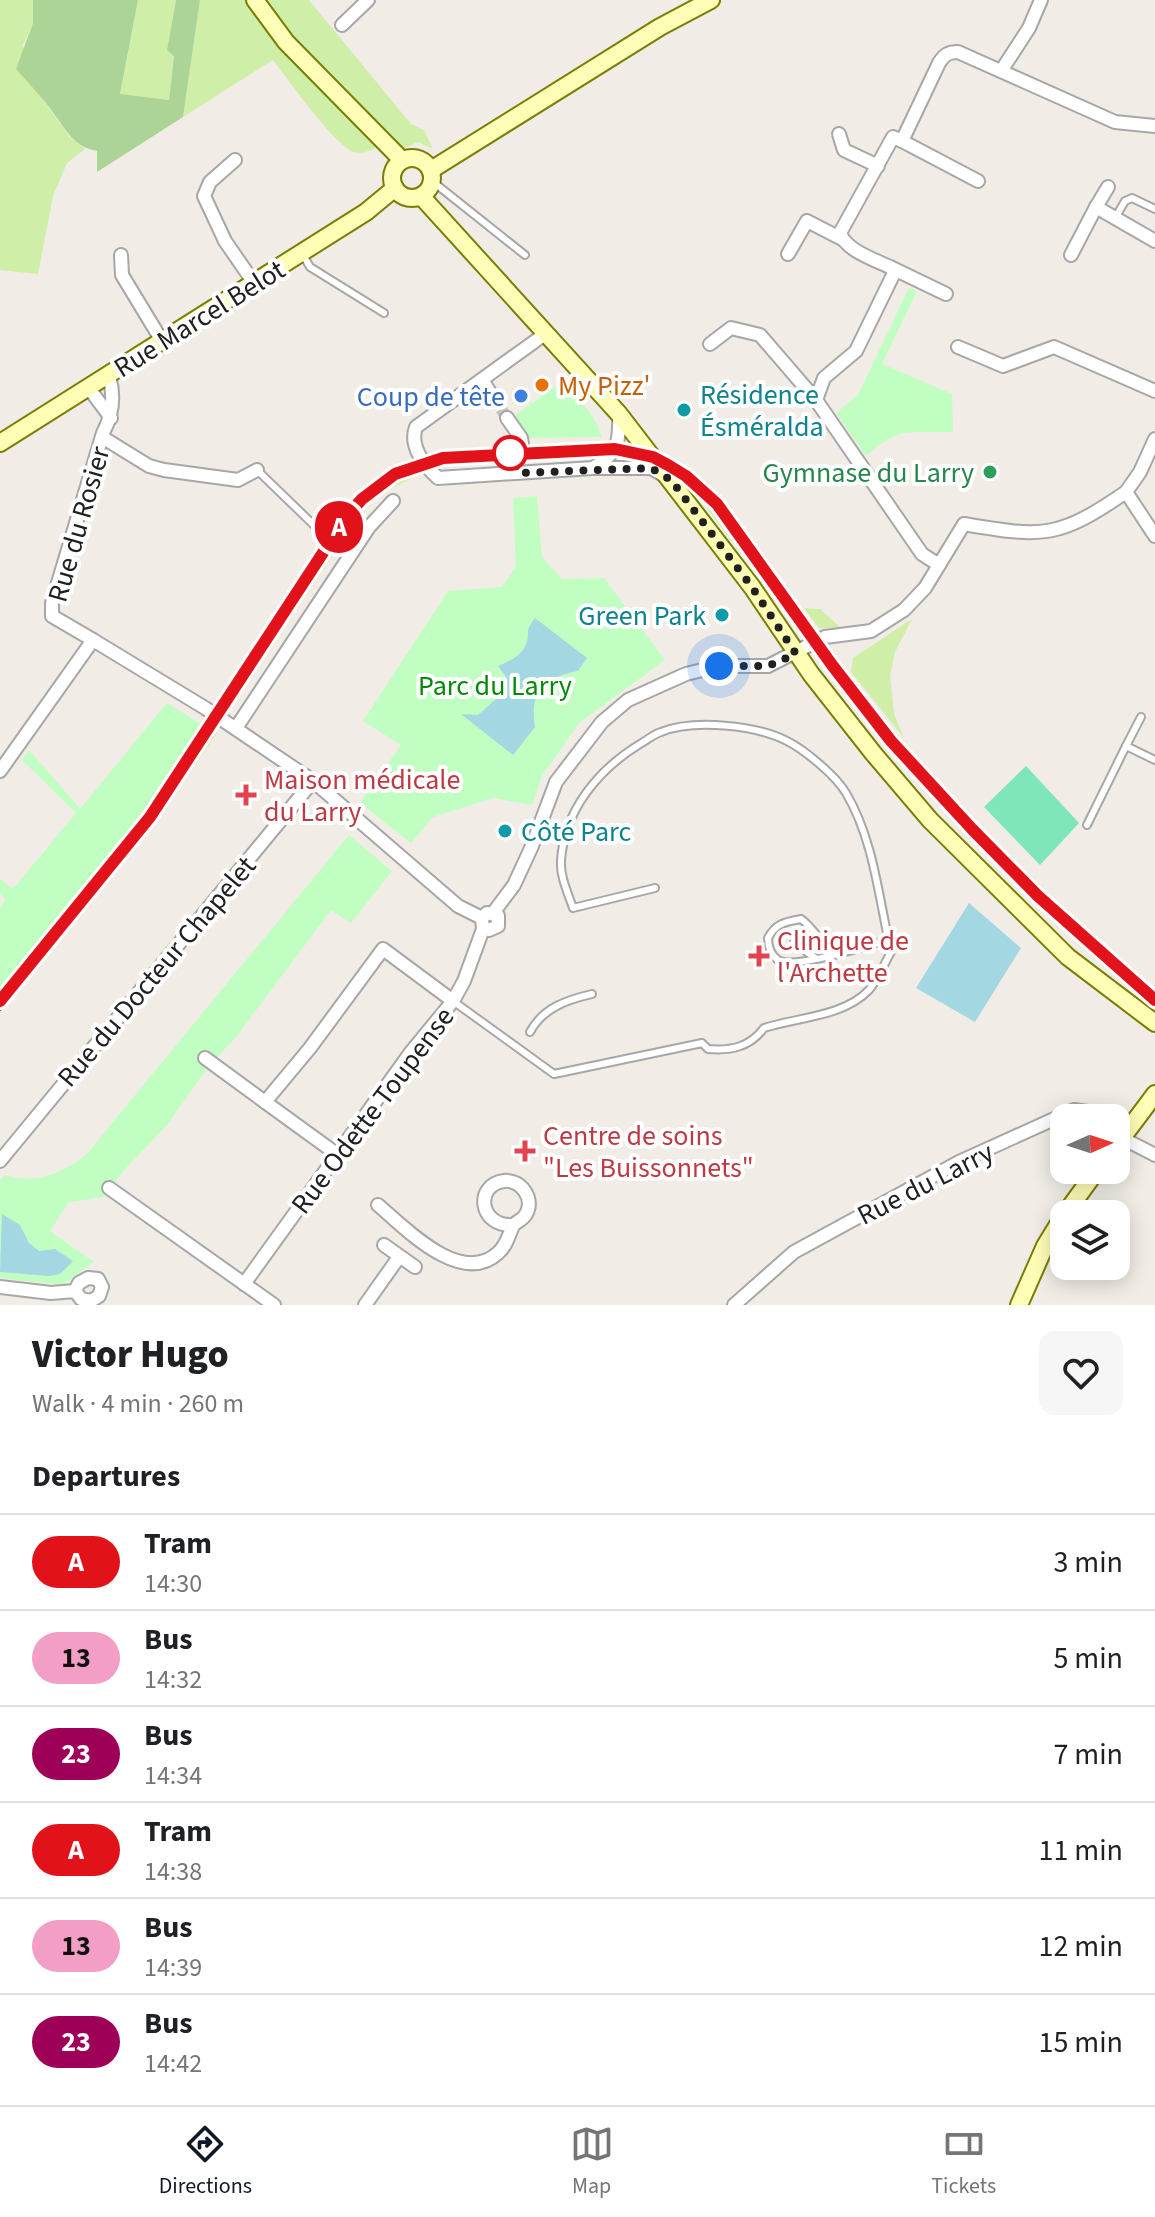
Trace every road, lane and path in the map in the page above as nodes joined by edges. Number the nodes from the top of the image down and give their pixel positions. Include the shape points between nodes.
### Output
1 (255, 0) edge
2 (368, 0) edge
3 (711, 0) edge
4 (1041, 0) edge
5 (342, 25) dead end
6 (1001, 71) junction
7 (1155, 126) edge
8 (839, 134) dead end
9 (902, 141) junction
10 (235, 160) dead end
11 (402, 160) junction
12 (878, 166) junction
13 (432, 175) junction
14 (978, 181) dead end
15 (1108, 187) dead end
16 (395, 188) junction
17 (421, 196) junction
18 (1096, 207) junction
19 (1155, 209) edge
20 (1115, 218) junction
21 (842, 239) junction
22 (1155, 241) edge
23 (302, 253) junction
24 (788, 254) dead end
25 (121, 255) dead end
26 (525, 255) dead end
27 (1071, 255) dead end
28 (892, 268) junction
29 (254, 283) junction
30 (946, 294) dead end
31 (384, 313) dead end
32 (545, 334) junction
33 (162, 341) junction
34 (710, 344) dead end
35 (958, 347) dead end
36 (109, 376) junction
37 (88, 387) junction
38 (1155, 391) edge
39 (816, 400) junction
40 (619, 414) junction
41 (111, 418) junction
42 (507, 418) tunnel mouth
43 (102, 437) junction
44 (1155, 439) edge
45 (0, 443) edge
46 (522, 444) dead end
47 (593, 468) junction
48 (257, 470) joint
49 (863, 470) junction
50 (671, 480) junction
51 (803, 480) dead end
52 (1126, 492) junction
53 (393, 501) dead end
54 (320, 531) dead end
55 (1155, 536) edge
56 (939, 565) junction
57 (93, 640) junction
58 (796, 654) junction
59 (1141, 717) dead end
60 (236, 728) junction
61 (1126, 746) junction
62 (1155, 760) edge
63 (0, 771) edge
64 (313, 781) junction
65 (1087, 825) dead end
66 (655, 888) dead end
67 (486, 920) junction
68 (888, 940) junction
69 (794, 942) dead end
70 (834, 954) junction
71 (815, 958) junction
72 (592, 994) dead end
73 (453, 1001) junction
74 (1155, 1023) edge
75 (530, 1032) dead end
76 (205, 1058) dead end
77 (1155, 1094) edge
78 (265, 1102) junction
79 (1050, 1121) edge
80 (1130, 1128) edge
81 (1130, 1141) edge
82 (338, 1155) junction
83 (1155, 1155) edge
84 (0, 1161) edge
85 (109, 1188) dead end
86 (378, 1205) dead end
87 (513, 1225) dead end
88 (1050, 1238) edge
89 (384, 1245) dead end
90 (399, 1257) junction
91 (415, 1267) dead end
92 (244, 1284) junction
93 (0, 1287) edge
94 (75, 1291) dead end
95 (274, 1305) edge
96 (365, 1305) edge
97 (734, 1305) edge
98 (1019, 1305) edge

1 - 11 main road via 286,42
2 - 5 street
3 - 13 main road via 660,27
4 - 6 street
6 - 7 street via 1115,122
6 - 9 street via 958,52 944,55
8 - 12 street via 844,150
9 - 12 street via 893,137
9 - 14 street
10 - 29 street via 210,182 204,196 225,241
11 - 13 main road via 422,159
11 - 16 main road via 392,176
12 - 21 street via 840,233
13 - 17 main road
13 - 26 lane
15 - 18 street
16 - 17 main road via 403,196
16 - 23 main road, Rue Marcel Belot
17 - 32 main road
18 - 20 street
18 - 27 street
19 - 20 lane via 1132,198
20 - 22 street
21 - 24 street via 807,221
21 - 28 street
23 - 29 main road, Rue Marcel Belot
23 - 31 lane via 310,267
25 - 33 street via 122,275
28 - 30 street
28 - 39 street via 856,351 824,378
29 - 33 main road, Rue Marcel Belot
32 - 40 main road
32 - 47 street via 422,422 414,431 416,448 438,478
33 - 36 main road, Rue Marcel Belot
34 - 39 street via 731,328 760,335
35 - 38 street via 1003,366 1054,347
36 - 37 main road, Rue Marcel Belot
36 - 41 street, Rue du Rosier
37 - 41 street, Rue du Rosier
37 - 45 main road, Rue Marcel Belot
39 - 49 street
40 - 47 street via 613,455
40 - 50 main road
41 - 43 street, Rue du Rosier
42 - 46 street
43 - 48 street via 164,470 238,480
43 - 57 street, Rue du Rosier via 52,603 52,616
44 - 52 street
47 - 50 street via 651,468
48 - 54 lane
49 - 51 lane via 845,478
49 - 56 street via 922,554
50 - 58 main road
52 - 55 street
52 - 56 street, Rue Odette Toupense via 1087,519 1052,532 1016,533 964,524
53 - 60 street via 369,527
56 - 58 street, Rue Odette Toupense via 904,610 871,631 825,637
57 - 60 street
57 - 63 street, Rue du Rosier
58 - 67 street, Rue Odette Toupense via 768,666 719,666 686,674 628,700 602,722 556,782 526,859 505,900
58 - 74 main road via 930,820 1068,957
59 - 61 lane
60 - 64 street
61 - 62 lane
61 - 65 lane
64 - 67 street via 458,906
64 - 84 street, Rue du Docteur Chapelet
66 - 68 lane via 573,908 561,864 570,824 583,798 603,770 661,732 698,725 762,732 788,741 832,775 846,793 867,845
67 - 73 street, Rue Odette Toupense
68 - 70 lane
68 - 73 lane via 891,952 870,988 852,1003 764,1028 756,1040 737,1048 708,1049 702,1043 554,1074
69 - 71 lane
70 - 71 lane
70 - 71 lane via 801,919 773,928 768,944 780,961
72 - 75 lane via 551,1008
73 - 78 street via 383,949
73 - 82 street, Rue Odette Toupense
76 - 78 street
77 - 80 main road
78 - 82 street
79 - 97 street, Rue du Larry via 959,1162 794,1252
81 - 83 street, Rue du Larry
82 - 92 street, Rue Odette Toupense
85 - 92 street
86 - 87 street via 424,1244 459,1262 474,1264 497,1254
88 - 98 main road
89 - 90 street
90 - 91 street
90 - 96 street
92 - 95 street
93 - 94 street

